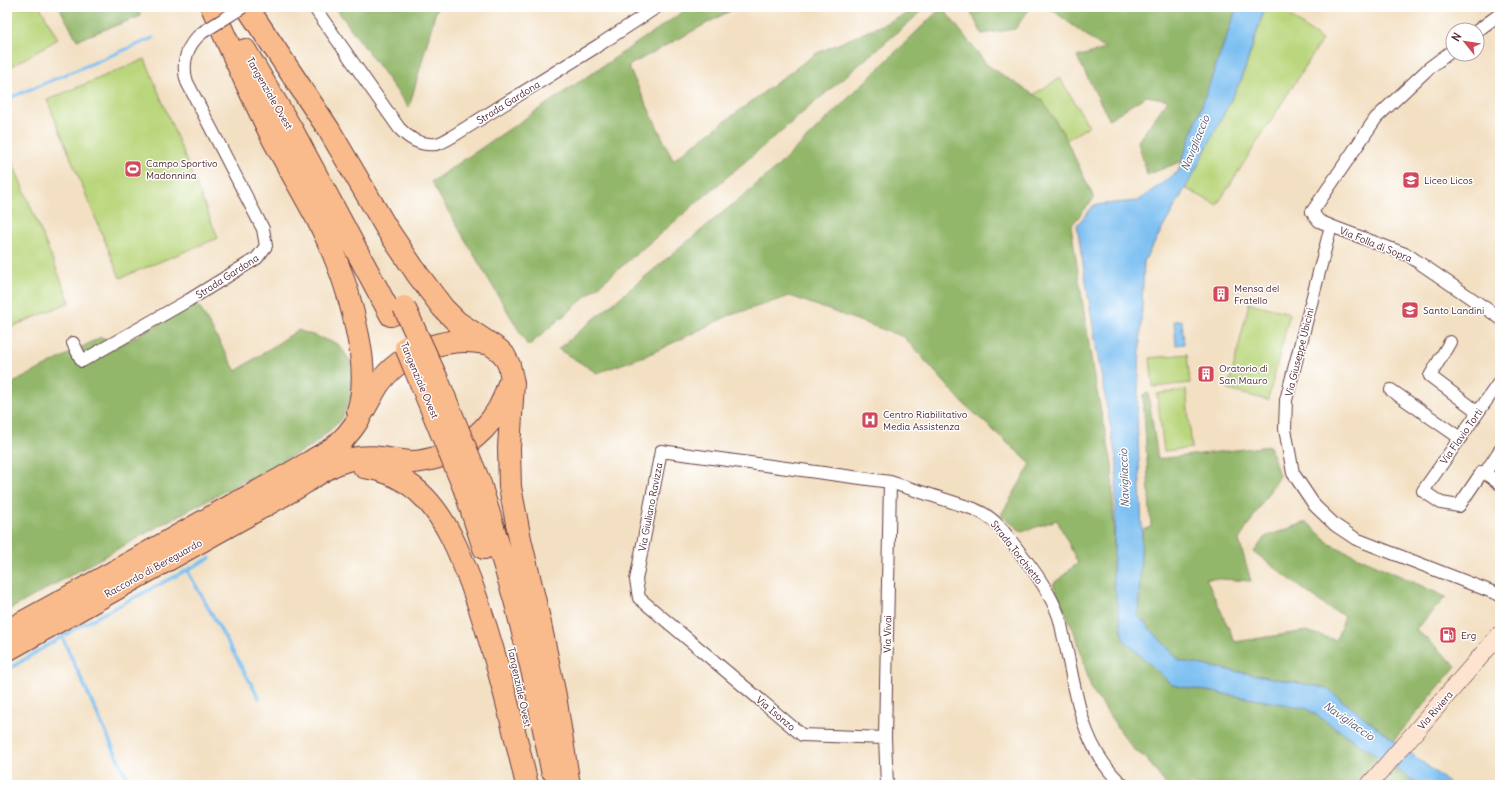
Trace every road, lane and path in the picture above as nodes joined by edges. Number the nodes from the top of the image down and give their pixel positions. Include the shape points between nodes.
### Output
1 (212, 7) edge
2 (221, 7) edge
3 (238, 7) edge
4 (243, 7) edge
5 (247, 7) edge
6 (314, 7) edge
7 (657, 7) edge
8 (1500, 14) edge
9 (1485, 25) edge
10 (1445, 56) edge
11 (1331, 226) junction
12 (397, 311) junction
13 (1500, 318) edge
14 (1450, 342) dead end
15 (74, 344) dead end
16 (492, 344) junction
17 (511, 371) junction
18 (1500, 381) edge
19 (1391, 390) dead end
20 (1478, 412) junction
21 (347, 435) junction
22 (1460, 438) junction
23 (1500, 450) edge
24 (780, 467) joint
25 (1485, 473) junction
26 (294, 480) junction
27 (890, 482) junction
28 (1500, 484) edge
29 (472, 487) junction
30 (1500, 595) edge
31 (7, 631) edge
32 (1500, 634) edge
33 (686, 638) joint
34 (7, 650) edge
35 (885, 738) junction
36 (527, 785) edge
37 (538, 785) edge
38 (554, 785) edge
39 (569, 785) edge
40 (887, 785) edge
41 (1123, 785) edge
42 (1369, 785) edge

1 - 21 highway via 274,139 327,240 347,291 359,342 363,374 360,406
2 - 12 highway, Tangenziale Ovest
3 - 12 highway, Tangenziale Ovest via 345,198
4 - 15 street, Strada Gardona, bridge via 193,41 185,62 185,78 263,229 266,246 258,258 244,267 82,361
5 - 16 highway via 329,130 372,204 418,275 457,322
6 - 7 street, Strada Gardona via 399,128 408,137 420,143 437,144
8 - 9 street
10 - 11 street, Via Folla di Sopra via 1376,118 1312,212 1319,221
11 - 13 street, Via Folla di Sopra via 1408,255
11 - 30 street, Via Giuseppe Ubicini via 1286,400 1285,429 1293,473 1315,506 1335,525 1356,539
12 - 29 highway, Tangenziale Ovest, bridge via 437,379
14 - 20 street via 1430,376
16 - 17 highway via 504,355
16 - 21 highway via 464,340 446,342 418,352 399,363 378,385 359,420
17 - 26 highway via 508,388 494,417 486,428 454,451 417,462 367,456 351,459
17 - 39 highway via 513,390 509,448 510,487 556,696
18 - 20 street, Via Flavio Torti
19 - 22 street
20 - 22 street, Via Flavio Torti
21 - 26 highway
22 - 25 street, Via Flavio Torti via 1423,491 1440,503 1459,506 1482,472
23 - 25 street
24 - 27 street, Strada Torchietto
24 - 33 street, Via Giuliano Ravizza via 661,451 636,580 639,598
25 - 28 street
26 - 31 highway, Raccordo di Bereguardo
26 - 34 highway, Raccordo di Bereguardo
26 - 36 highway via 346,468 372,468 407,483 430,504 447,530 479,605 496,660
27 - 35 street, Via Vivai
27 - 41 street, Strada Torchietto via 986,514 997,523 1028,563 1041,580 1059,618 1082,721 1102,763
29 - 37 highway, Tangenziale Ovest via 521,685
29 - 38 highway, Tangenziale Ovest via 515,600 534,678
32 - 42 street, Via Riviera
33 - 35 street, Via Isonzo via 802,735
35 - 40 street, Via Vivai

